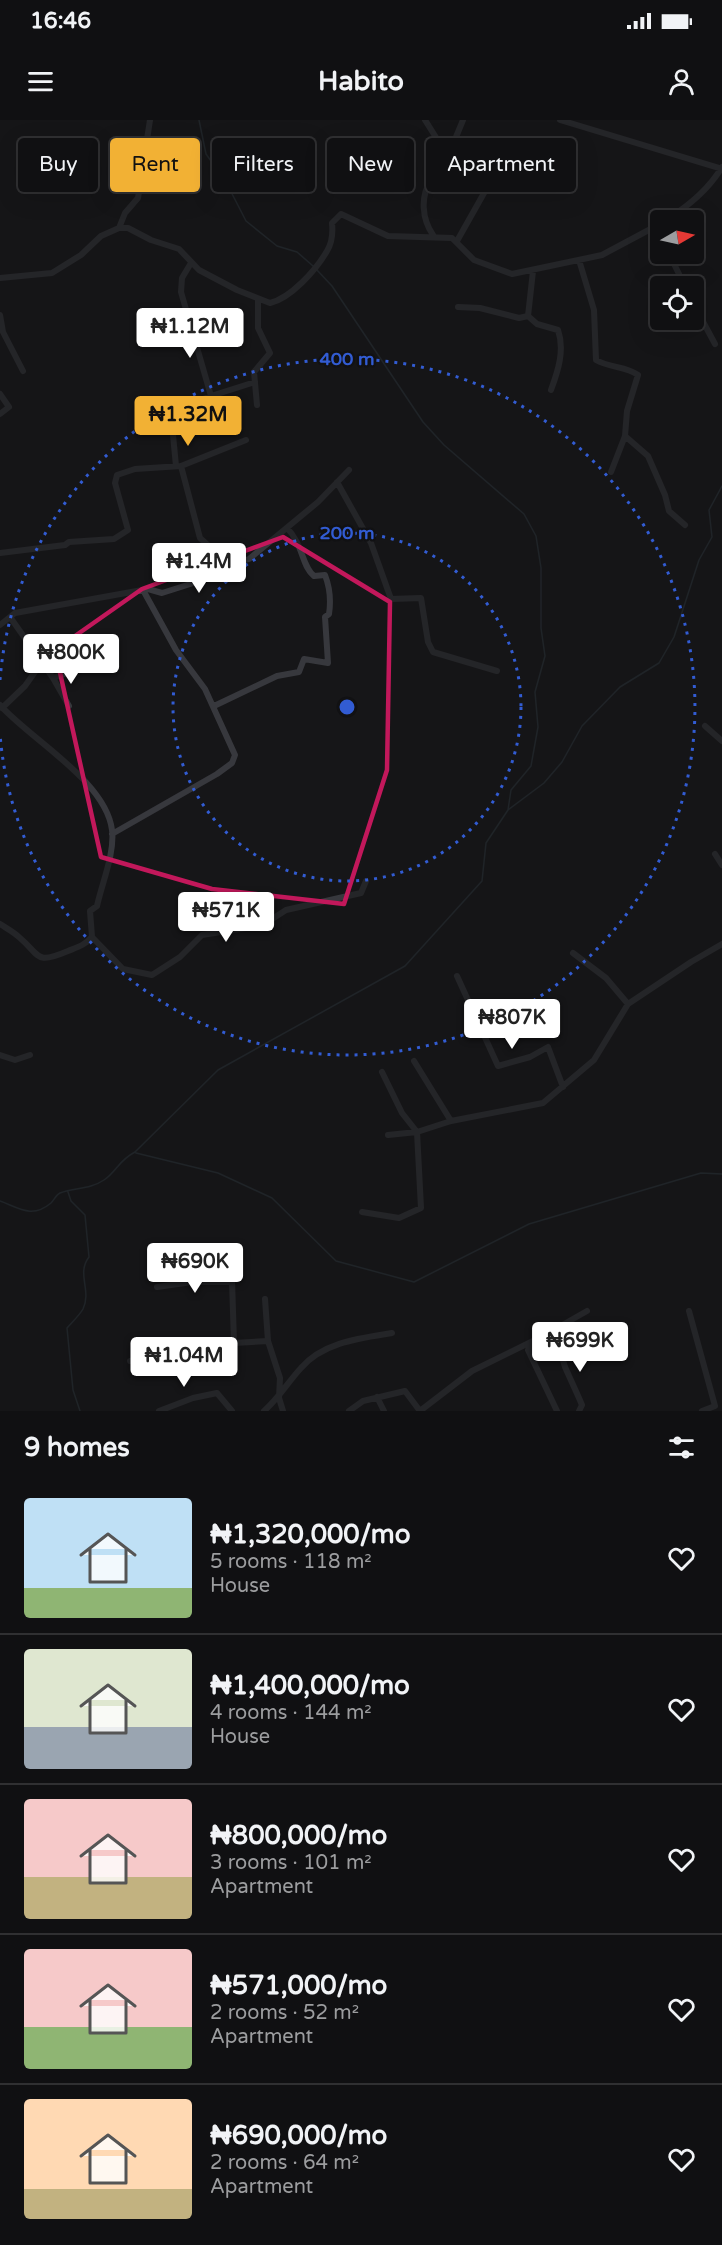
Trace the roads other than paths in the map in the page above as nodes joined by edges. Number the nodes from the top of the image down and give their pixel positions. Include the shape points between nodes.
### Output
1 (150, 120) edge
2 (425, 120) edge
3 (463, 120) edge
4 (560, 120) edge
5 (438, 138) edge
6 (455, 138) edge
7 (721, 168) edge
8 (427, 192) edge
9 (485, 192) edge
10 (680, 210) edge
11 (119, 228) junction
12 (650, 231) edge
13 (432, 235) junction
14 (457, 241) junction
15 (579, 260) junction
16 (191, 262) junction
17 (533, 271) junction
18 (0, 279) edge
19 (258, 299) junction
20 (458, 307) dead end
21 (0, 315) edge
22 (528, 316) junction
23 (704, 324) edge
24 (714, 344) dead end
25 (23, 371) dead end
26 (255, 382) junction
27 (551, 390) dead end
28 (0, 394) edge
29 (211, 396) junction
30 (257, 405) dead end
31 (0, 414) edge
32 (625, 436) junction
33 (246, 440) dead end
34 (178, 466) junction
35 (349, 470) dead end
36 (611, 472) dead end
37 (338, 482) junction
38 (685, 525) dead end
39 (287, 528) junction
40 (0, 553) edge
41 (229, 564) junction
42 (143, 590) junction
43 (10, 617) junction
44 (0, 625) edge
45 (42, 662) junction
46 (82, 668) dead end
47 (497, 671) dead end
48 (53, 678) junction
49 (1, 706) edge
50 (69, 706) dead end
51 (214, 706) junction
52 (705, 726) dead end
53 (722, 741) edge
54 (112, 834) junction
55 (715, 854) dead end
56 (722, 865) edge
57 (366, 881) dead end
58 (0, 924) edge
59 (92, 937) junction
60 (722, 944) edge
61 (573, 953) dead end
62 (457, 976) dead end
63 (628, 1004) junction
64 (30, 1055) dead end
65 (0, 1056) edge
66 (414, 1061) dead end
67 (382, 1072) dead end
68 (563, 1087) junction
69 (451, 1121) junction
70 (417, 1132) junction
71 (388, 1135) dead end
72 (363, 1212) dead end
73 (231, 1250) dead end
74 (232, 1282) junction
75 (158, 1287) dead end
76 (265, 1299) dead end
77 (587, 1311) dead end
78 (688, 1311) dead end
79 (554, 1330) junction
80 (392, 1332) dead end
81 (543, 1336) junction
82 (268, 1341) junction
83 (234, 1343) junction
84 (130, 1361) dead end
85 (377, 1397) junction
86 (279, 1398) junction
87 (159, 1411) edge
88 (232, 1411) edge
89 (264, 1411) edge
90 (283, 1411) edge
91 (349, 1411) edge
92 (384, 1411) edge
93 (420, 1411) edge
94 (557, 1411) edge
95 (579, 1411) edge
96 (702, 1411) edge

1 - 11 street via 138,198
2 - 5 street
3 - 6 street
4 - 7 street
7 - 10 street
8 - 13 street via 423,217
9 - 14 street
11 - 16 street via 179,249
11 - 18 street via 101,236 81,255 55,271
12 - 15 street via 602,255
13 - 14 street
13 - 19 street via 388,236 345,214 337,215 328,251 313,269 282,298 270,303
14 - 17 street via 482,265 512,274
15 - 17 street
15 - 32 street via 594,310 596,360 638,375 627,411
16 - 19 street via 218,281
16 - 29 street via 182,278 181,292
17 - 22 street
19 - 26 street via 258,328 270,353 254,372
20 - 22 street via 519,318
21 - 25 street via 3,332
22 - 27 street via 537,324 558,330 561,337 561,356
23 - 24 street
26 - 29 street
26 - 30 street
28 - 31 street via 9,407
29 - 34 street via 177,410 178,424 173,435
32 - 36 street
32 - 38 street via 648,456 669,510
33 - 34 street
34 - 40 street via 135,469 117,475 115,483 128,530 114,538
34 - 41 street via 201,538
35 - 37 street
37 - 39 street
37 - 47 street via 371,543 391,599 421,598 433,652
39 - 41 street via 249,559
39 - 51 street via 297,538 307,570 314,576 325,575 328,583 328,663 304,659 302,670 271,679
41 - 42 street via 206,579 162,593
42 - 43 street
42 - 51 street
43 - 44 street
43 - 45 street
45 - 48 street
45 - 49 street via 25,686
46 - 48 street
48 - 50 street
49 - 54 street via 60,757 95,794 111,821
51 - 54 street via 236,755 232,763
52 - 53 street
54 - 59 street via 97,906 90,911
55 - 56 street
57 - 59 street via 361,893 286,910 252,927 202,935 180,957 152,975 123,969
58 - 59 street via 21,938 33,954 43,957 87,944
60 - 63 street
61 - 63 street via 606,978
62 - 68 street via 498,1066 548,1047
63 - 68 street via 594,1060
64 - 65 street via 15,1060
66 - 69 street
67 - 70 street via 402,1113
68 - 69 street via 543,1103
69 - 70 street
70 - 71 street
70 - 72 street via 421,1208 399,1218
73 - 74 street
74 - 75 street
74 - 83 street
76 - 82 street
77 - 79 street
78 - 96 street via 715,1406
79 - 81 street
79 - 95 street via 582,1405
80 - 86 street via 328,1348 302,1366
81 - 93 street via 472,1371
81 - 94 street via 528,1350
82 - 83 street
82 - 86 street via 280,1378
83 - 84 street
85 - 91 street
85 - 92 street
85 - 93 street via 405,1391
86 - 89 street
86 - 90 street
87 - 88 street via 217,1393

